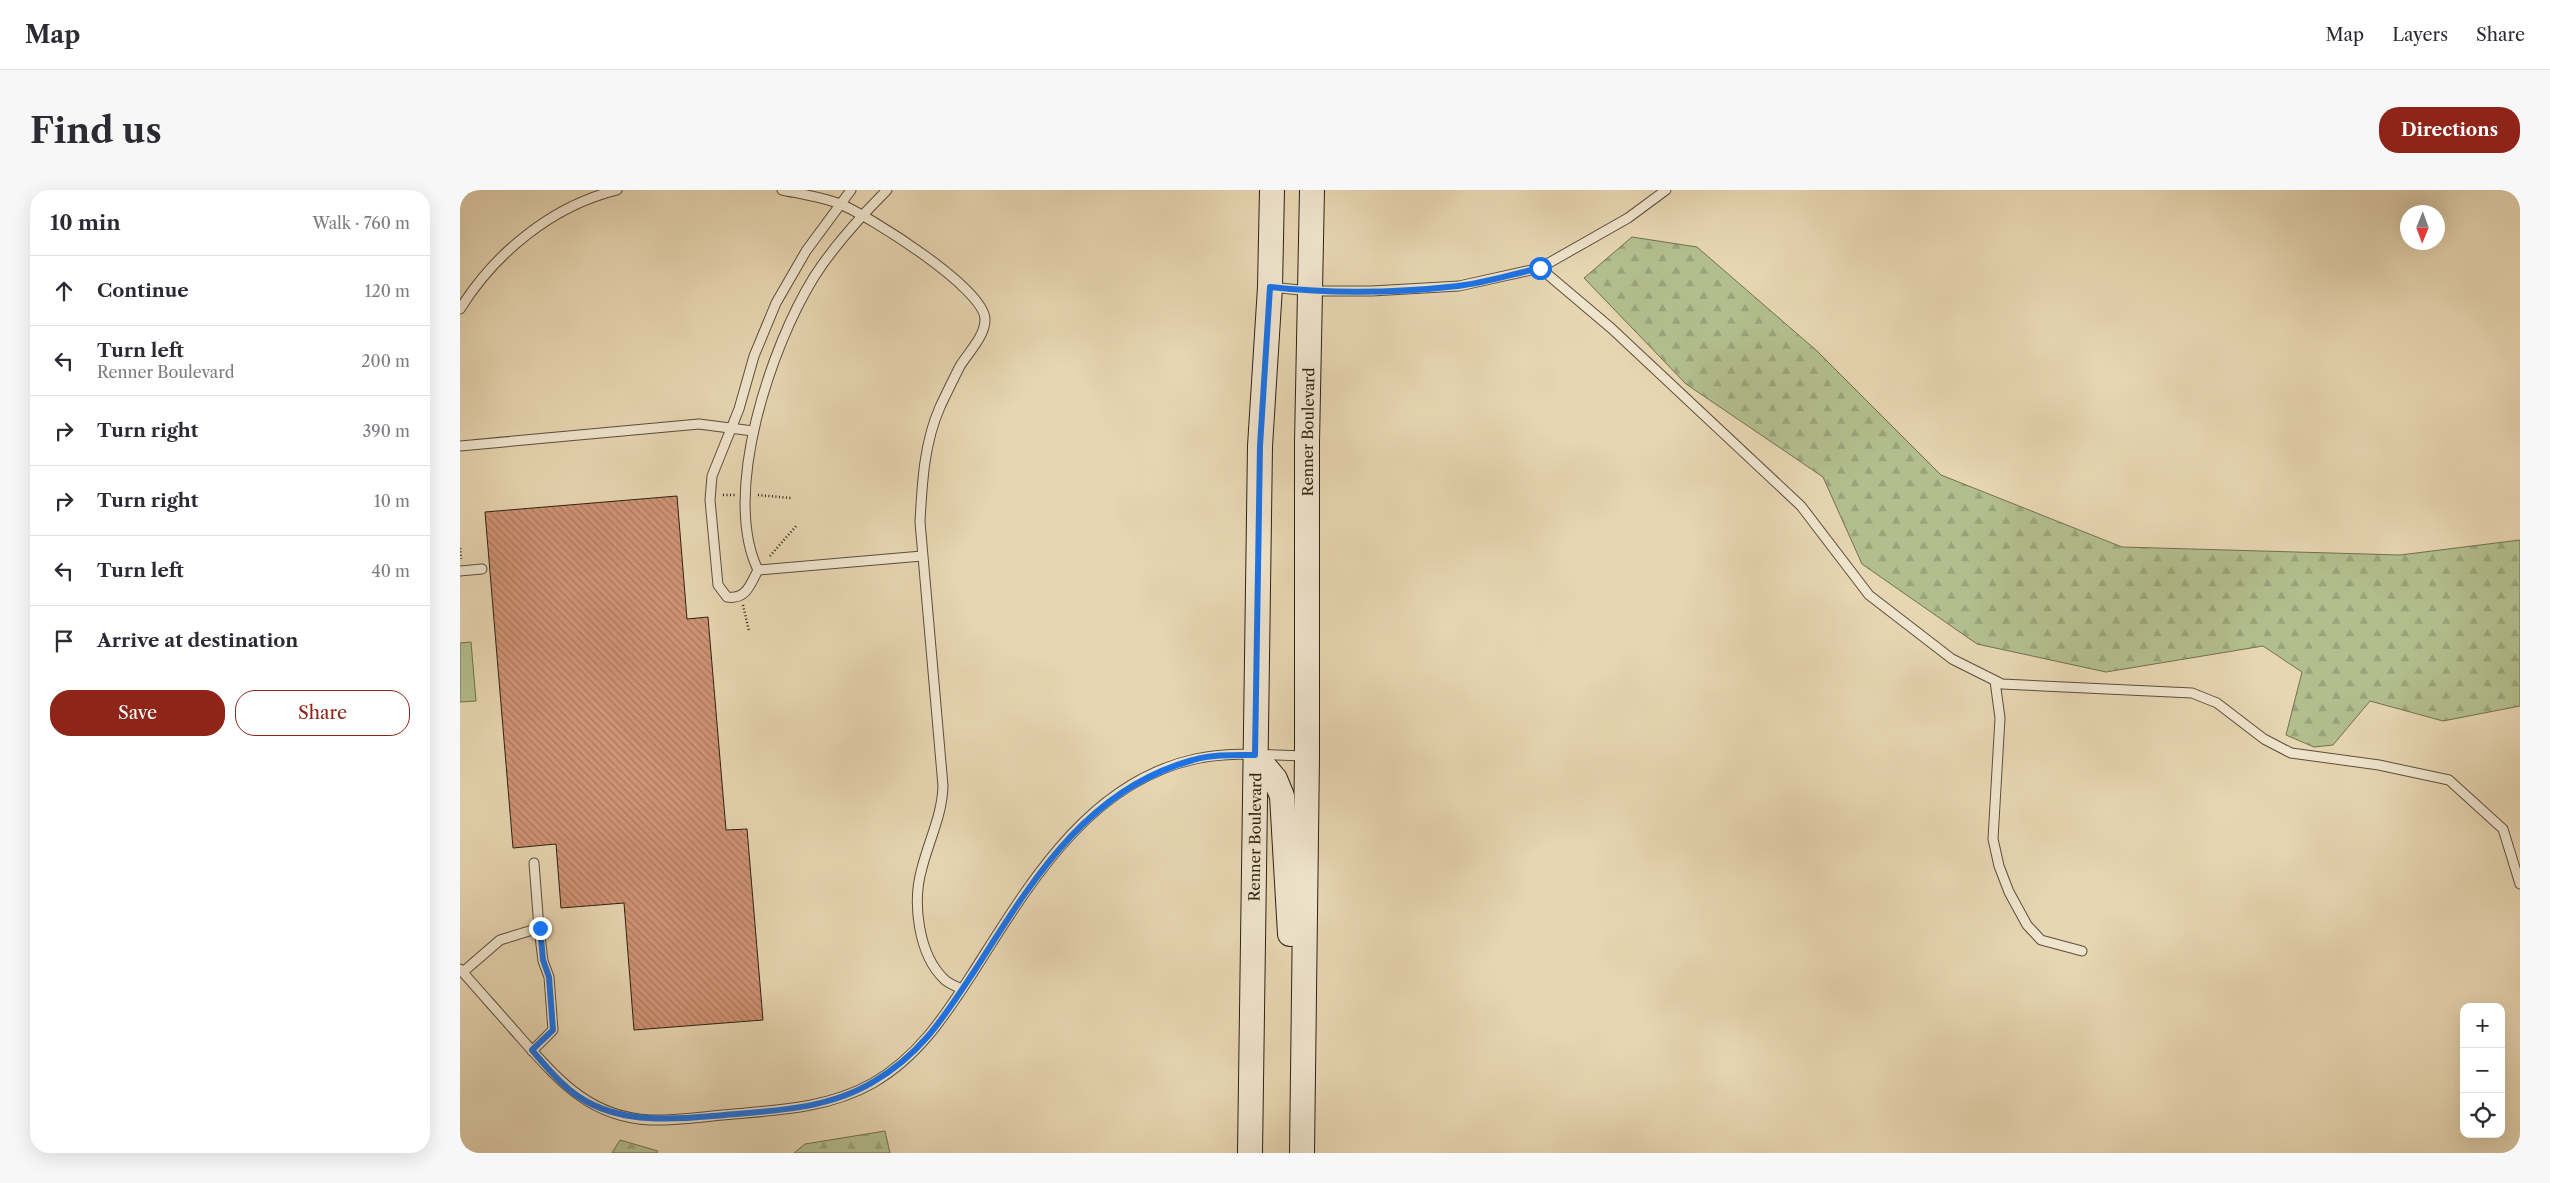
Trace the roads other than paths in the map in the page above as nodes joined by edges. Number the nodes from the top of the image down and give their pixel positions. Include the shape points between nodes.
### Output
1 (617, 190) edge
2 (782, 190) edge
3 (851, 190) edge
4 (887, 190) edge
5 (1272, 190) edge
6 (1312, 190) edge
7 (1666, 190) edge
8 (839, 204) junction
9 (863, 215) junction
10 (1540, 268) junction
11 (1270, 287) junction
12 (1310, 291) junction
13 (460, 309) edge
14 (732, 427) junction
15 (753, 431) junction
16 (460, 446) edge
17 (922, 556) junction
18 (482, 569) dead end
19 (758, 570) junction
20 (460, 571) edge
21 (1994, 681) junction
22 (1255, 755) junction
23 (1307, 756) junction
24 (534, 863) dead end
25 (2520, 884) edge
26 (540, 928) junction
27 (2082, 951) dead end
28 (461, 971) edge
29 (962, 989) junction
30 (532, 1050) junction
31 (1303, 1070) junction
32 (1250, 1153) edge
33 (1302, 1153) edge

1 - 13 lane via 566,210 530,232 493,266
2 - 8 lane
3 - 8 lane
4 - 9 lane
5 - 11 main road, Renner Boulevard
6 - 12 main road, Renner Boulevard
7 - 10 lane via 1628,218
8 - 9 lane
8 - 14 lane via 806,251 776,303 754,356
9 - 15 lane via 845,234 814,278 791,321
9 - 17 lane via 953,277 976,298 985,318 984,328 960,366 939,410 927,449 920,522
10 - 12 lane via 1459,286 1372,292
10 - 21 lane via 1611,328 1801,506 1869,595 1952,660
11 - 12 lane
11 - 22 main road, Renner Boulevard via 1260,446
12 - 23 main road, Renner Boulevard
14 - 15 lane
14 - 16 lane via 699,424
14 - 19 lane via 712,476 710,500 718,585 726,597 736,599 745,594
15 - 19 lane via 745,501 749,552
17 - 19 lane
17 - 29 lane via 943,786 938,824 918,889 919,919 926,950 936,969 946,982
18 - 20 lane
21 - 25 lane via 2002,684 2192,692 2217,703 2264,739 2291,754 2379,765 2449,780 2503,829
21 - 27 lane via 2000,718 1993,839 1999,866 2027,925 2041,940
22 - 23 lane
22 - 29 lane via 1194,759 1155,772 1113,798 1069,835 1034,877
22 - 31 main road via 1275,778 1282,796 1291,967
22 - 32 main road, Renner Boulevard
23 - 31 main road, Renner Boulevard
24 - 26 lane
26 - 28 lane via 500,940
26 - 30 lane via 543,960 549,977 553,1030
28 - 30 lane
29 - 30 lane via 932,1034 906,1060 872,1083 837,1099 800,1108 681,1119 648,1120 619,1114 587,1102 564,1085
31 - 33 main road, Renner Boulevard

